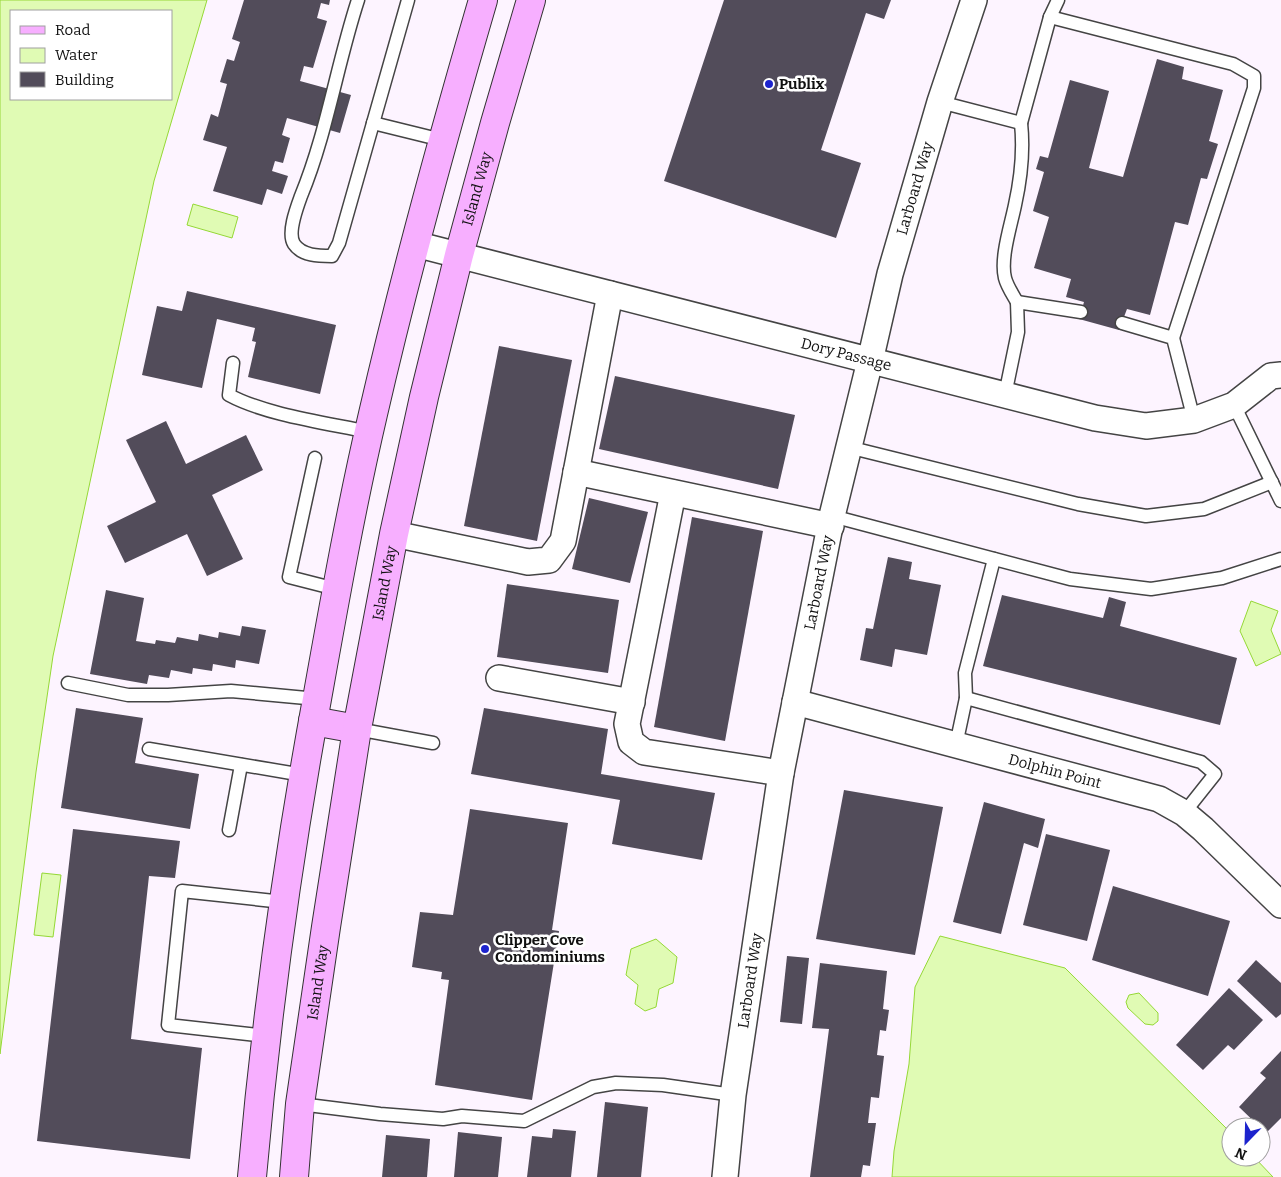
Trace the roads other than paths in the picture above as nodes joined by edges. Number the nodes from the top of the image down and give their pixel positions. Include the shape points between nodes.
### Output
1 (358, 0) edge
2 (408, 0) edge
3 (483, 0) edge
4 (531, 0) edge
5 (974, 0) edge
6 (1058, 0) edge
7 (1050, 17) junction
8 (940, 102) junction
9 (374, 123) junction
10 (1021, 123) junction
11 (442, 140) junction
12 (415, 244) junction
13 (459, 255) junction
14 (610, 294) junction
15 (1017, 302) junction
16 (1081, 312) dead end
17 (1122, 323) dead end
18 (1173, 338) junction
19 (870, 361) junction
20 (233, 363) dead end
21 (1276, 375) edge
22 (1005, 395) junction
23 (1234, 405) junction
24 (1194, 420) junction
25 (369, 432) junction
26 (848, 447) junction
27 (315, 458) dead end
28 (576, 472) junction
29 (1272, 482) junction
30 (673, 493) junction
31 (1281, 501) edge
32 (832, 521) junction
33 (394, 534) junction
34 (994, 558) junction
35 (1281, 558) edge
36 (336, 589) junction
37 (499, 678) dead end
38 (68, 683) dead end
39 (966, 698) junction
40 (632, 702) junction
41 (795, 702) junction
42 (315, 710) junction
43 (357, 729) junction
44 (433, 743) dead end
45 (956, 745) junction
46 (149, 749) dead end
47 (241, 765) junction
48 (781, 773) junction
49 (303, 775) junction
50 (1184, 813) junction
51 (229, 830) dead end
52 (283, 902) junction
53 (1281, 905) edge
54 (266, 1036) junction
55 (733, 1095) junction
56 (300, 1104) junction
57 (252, 1177) edge
58 (294, 1177) edge
59 (725, 1177) edge

1 - 9 lane via 311,171 296,208 291,232 294,243 303,252 332,256 339,244
2 - 9 lane
3 - 11 street
4 - 13 street, Island Way
5 - 8 street, Larboard Way
6 - 7 lane
7 - 10 lane
7 - 18 lane via 1233,64 1254,76 1254,88
8 - 10 lane
8 - 19 street, Larboard Way via 890,274
9 - 11 lane
10 - 15 lane via 1022,166 1005,248 1005,278
11 - 12 street
12 - 13 street, Dory Passage
12 - 25 street
13 - 14 street, Dory Passage
13 - 33 street, Island Way
14 - 19 street, Dory Passage
14 - 28 street
15 - 16 lane
15 - 22 lane via 1018,332
17 - 18 lane
18 - 24 lane
19 - 22 street, Dory Passage
19 - 26 street, Larboard Way
20 - 25 lane via 229,395 244,403
21 - 23 street, Dory Passage
22 - 24 street, Dory Passage via 1095,418 1146,426
23 - 24 street, Dory Passage
23 - 29 lane
25 - 36 street
26 - 29 lane via 1078,504 1146,516 1204,509
26 - 32 street, Larboard Way
27 - 36 lane via 289,577
28 - 30 street
28 - 33 street via 563,541 549,560 528,562
29 - 31 lane
30 - 32 street
30 - 40 street
32 - 34 lane
32 - 41 street, Larboard Way
33 - 43 street, Island Way
34 - 35 lane via 1070,579 1151,588 1222,578
34 - 39 lane via 965,673
36 - 42 street
37 - 40 street
38 - 42 lane via 128,695 231,691
39 - 45 lane
39 - 50 lane via 1201,762 1215,774
40 - 48 street via 627,724 632,742 644,752
41 - 45 street, Dolphin Point
41 - 48 street, Larboard Way
42 - 43 street
42 - 49 street
43 - 44 lane
43 - 56 street, Island Way
45 - 50 street, Dolphin Point via 1159,799
46 - 47 lane
47 - 49 lane
47 - 51 lane
48 - 55 street, Larboard Way
49 - 52 street
50 - 53 street, Dolphin Point
52 - 54 street
52 - 54 lane via 182,891 168,1025
54 - 57 street
55 - 56 lane via 616,1083 592,1087 524,1121 462,1116 443,1119
55 - 59 street, Larboard Way
56 - 58 street, Island Way

